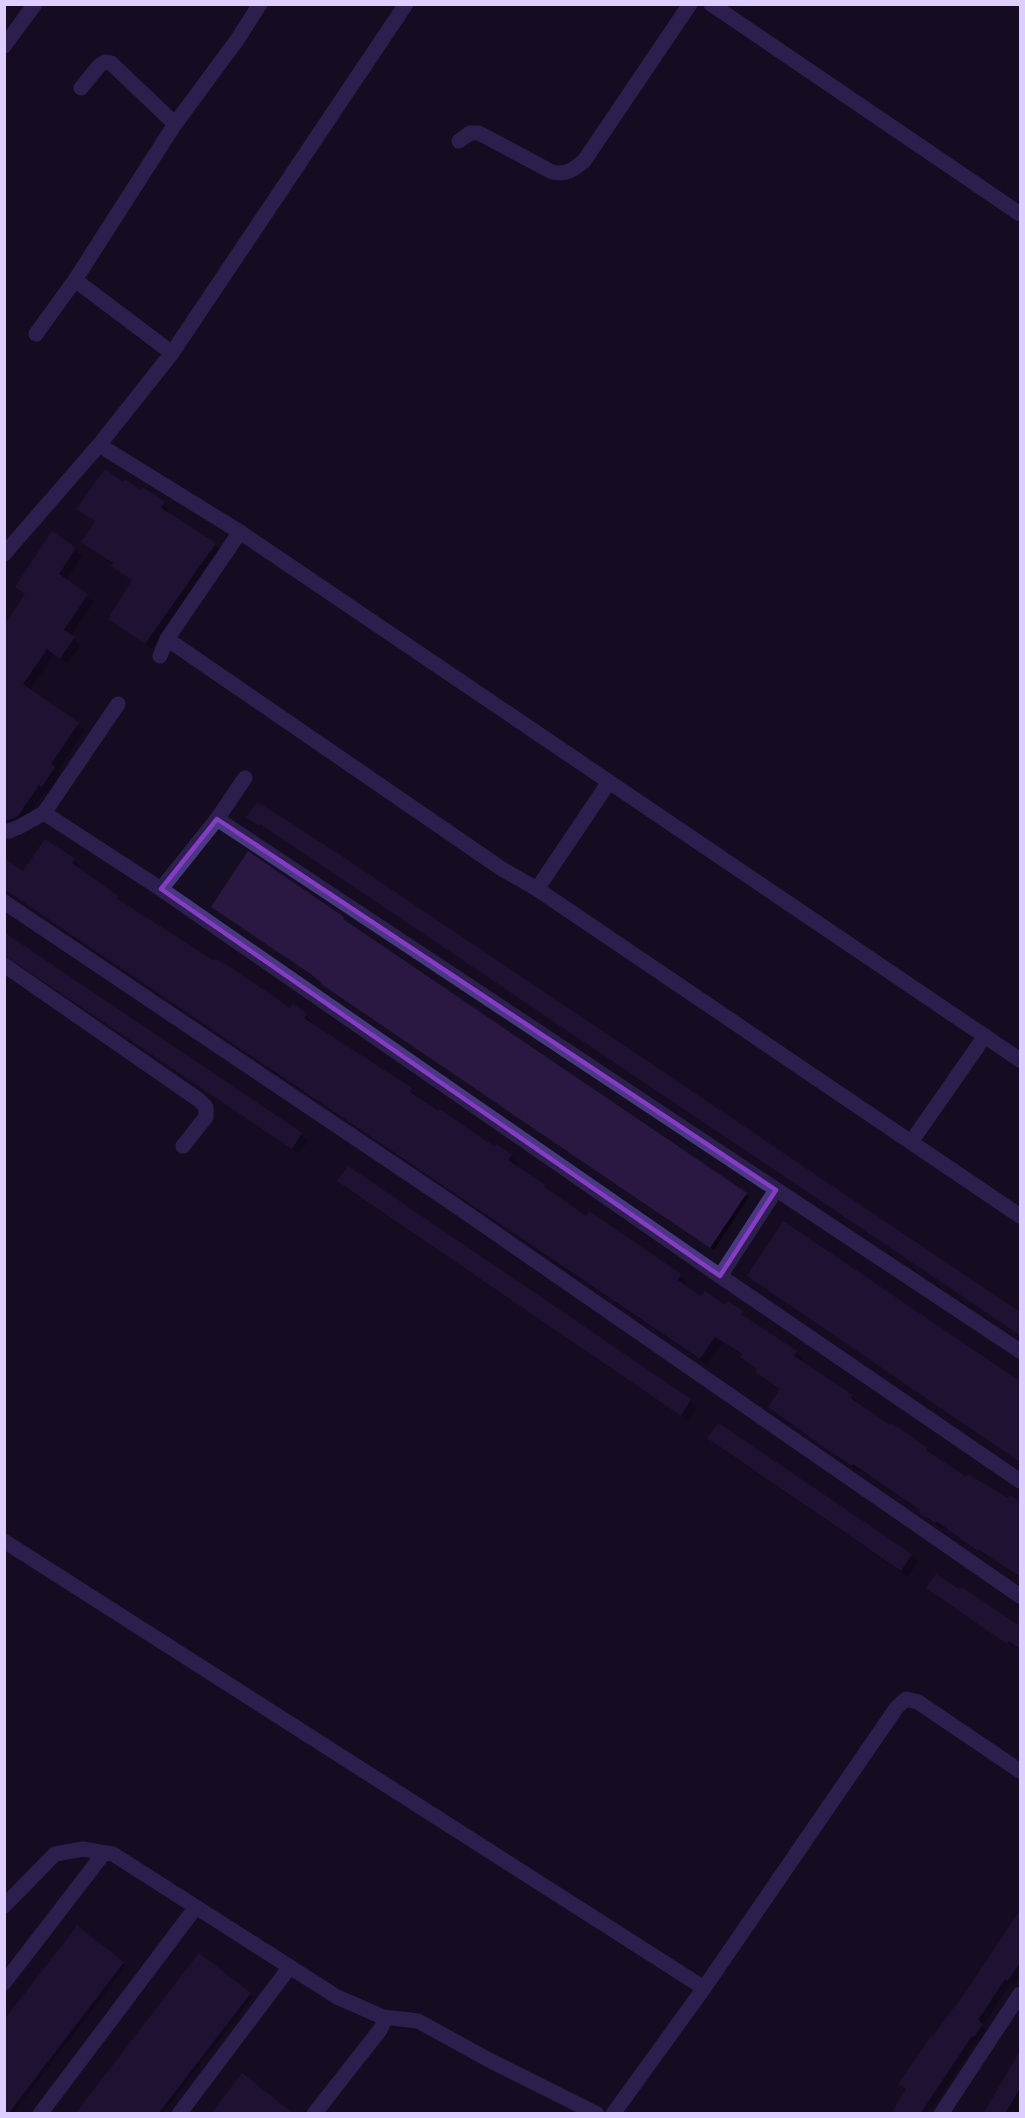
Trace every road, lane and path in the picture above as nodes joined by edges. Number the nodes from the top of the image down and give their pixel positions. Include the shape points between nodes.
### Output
1 (34, 4) edge
2 (260, 4) edge
3 (406, 4) edge
4 (690, 4) edge
5 (711, 4) edge
6 (4, 46) edge
7 (81, 88) dead end
8 (175, 124) junction
9 (459, 141) dead end
10 (1020, 214) edge
11 (75, 280) junction
12 (36, 334) dead end
13 (172, 353) junction
14 (105, 450) junction
15 (240, 532) junction
16 (4, 554) edge
17 (167, 639) junction
18 (160, 656) dead end
19 (117, 704) dead end
20 (245, 778) dead end
21 (609, 782) junction
22 (44, 813) junction
23 (217, 819) junction
24 (4, 831) edge
25 (161, 889) junction
26 (537, 889) junction
27 (4, 902) edge
28 (4, 965) edge
29 (985, 1036) junction
30 (1020, 1060) edge
31 (911, 1142) junction
32 (183, 1146) dead end
33 (776, 1190) junction
34 (1020, 1216) edge
35 (720, 1276) junction
36 (1020, 1351) edge
37 (1020, 1481) edge
38 (4, 1541) edge
39 (1020, 1596) edge
40 (1020, 1771) edge
41 (105, 1853) junction
42 (4, 1906) edge
43 (196, 1907) junction
44 (289, 1968) junction
45 (4, 1983) edge
46 (704, 1988) junction
47 (1020, 1994) edge
48 (383, 2017) junction
49 (40, 2114) edge
50 (179, 2114) edge
51 (314, 2114) edge
52 (597, 2114) edge
53 (613, 2114) edge
54 (941, 2114) edge

1 - 6 street
2 - 8 street
3 - 13 street
4 - 9 street via 584,161 573,171 552,172 479,133 470,133
5 - 10 street
7 - 8 street via 99,66 111,63
8 - 11 street
11 - 12 street
11 - 13 street
13 - 14 street
14 - 15 street
14 - 16 street
15 - 17 street
15 - 21 street
17 - 18 street
17 - 26 street via 502,869
19 - 22 street
20 - 23 street
21 - 26 street
21 - 29 street
22 - 24 street
22 - 25 street
23 - 25 street
23 - 33 street
25 - 35 street
26 - 31 street
27 - 39 street via 449,1201
28 - 32 street via 206,1107 206,1117
29 - 30 street
29 - 31 street
31 - 34 street
33 - 35 street
33 - 36 street
35 - 37 street
38 - 46 street
40 - 46 street via 918,1702 906,1699
41 - 42 street via 83,1849 55,1854
41 - 43 street via 113,1854
41 - 45 street
43 - 44 street
43 - 49 street
44 - 48 street via 337,1997
44 - 50 street
46 - 53 street
47 - 54 street
48 - 51 street via 380,2030
48 - 52 street via 418,2021

